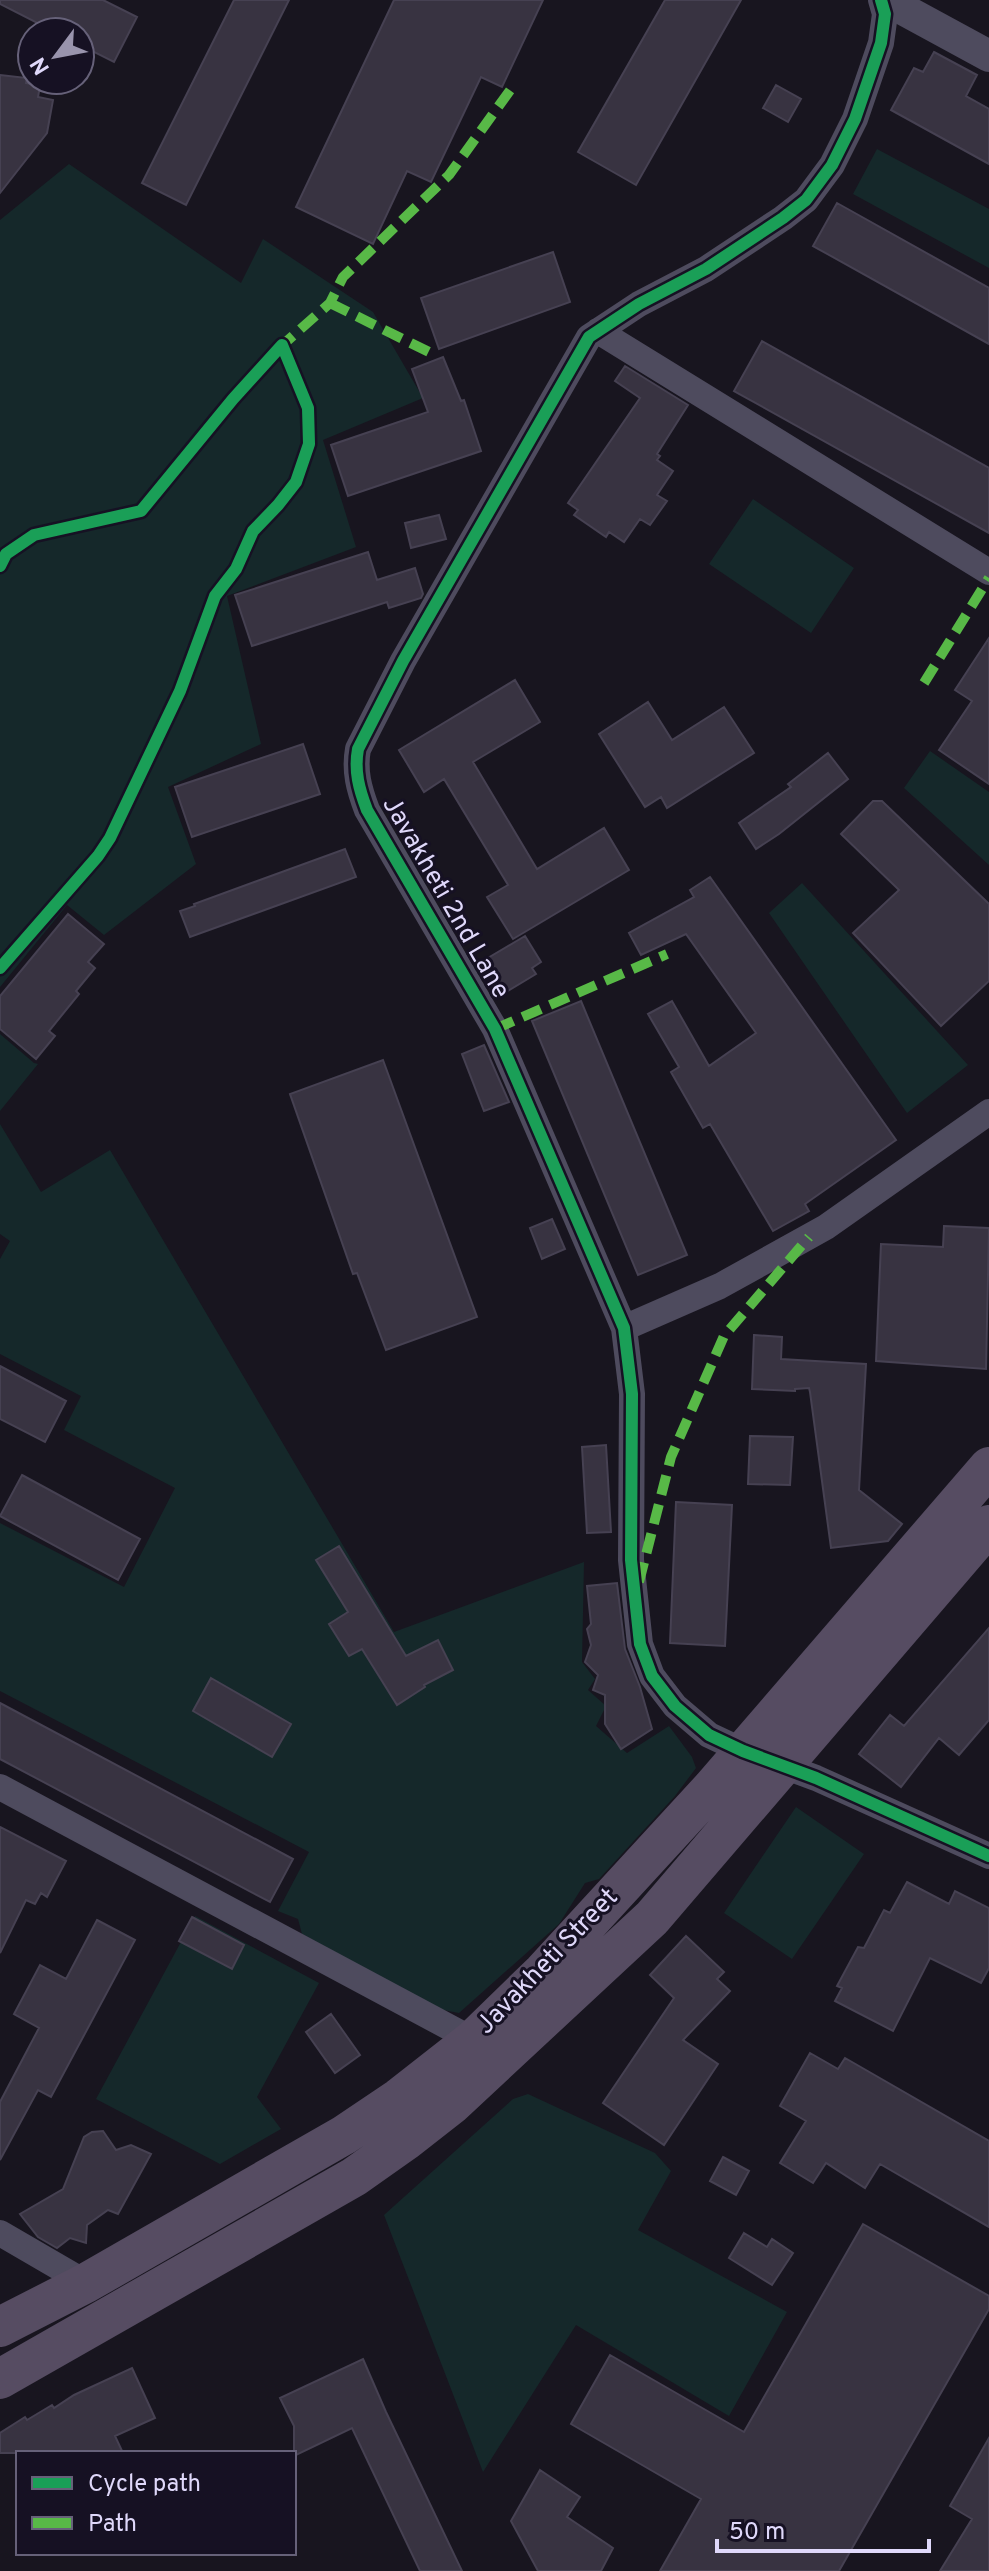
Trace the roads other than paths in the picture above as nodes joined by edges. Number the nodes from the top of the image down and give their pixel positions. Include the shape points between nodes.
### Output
1 (883, 0) edge
2 (989, 56) edge
3 (598, 331) junction
4 (989, 572) edge
5 (989, 1112) edge
6 (624, 1328) junction
7 (989, 1467) edge
8 (989, 1525) edge
9 (743, 1751) junction
10 (785, 1764) junction
11 (0, 1787) edge
12 (989, 1856) edge
13 (473, 2040) junction
14 (0, 2233) edge
15 (86, 2283) junction
16 (0, 2327) edge
17 (0, 2379) edge

1 - 2 street
1 - 3 street, Javakheti 2nd Lane via 881,43 855,119 832,165 806,200 706,269
3 - 4 street
3 - 6 street, Javakheti 2nd Lane via 581,348 403,661 356,761 367,810 495,1029
5 - 6 street via 826,1227 720,1286
6 - 9 street, Javakheti 2nd Lane via 632,1394 631,1560 640,1644 652,1676 675,1706 709,1735
7 - 9 main road, Javakheti Street
8 - 10 main road, Javakheti Street
9 - 10 street, Javakheti 2nd Lane
9 - 13 main road, Javakheti Street via 543,1972
10 - 12 street, Javakheti 2nd Lane
10 - 17 main road, Javakheti Street via 652,1918 405,2141 354,2177
11 - 13 street
13 - 15 main road, Javakheti Street via 344,2135
14 - 15 street
15 - 16 main road, Javakheti Street

